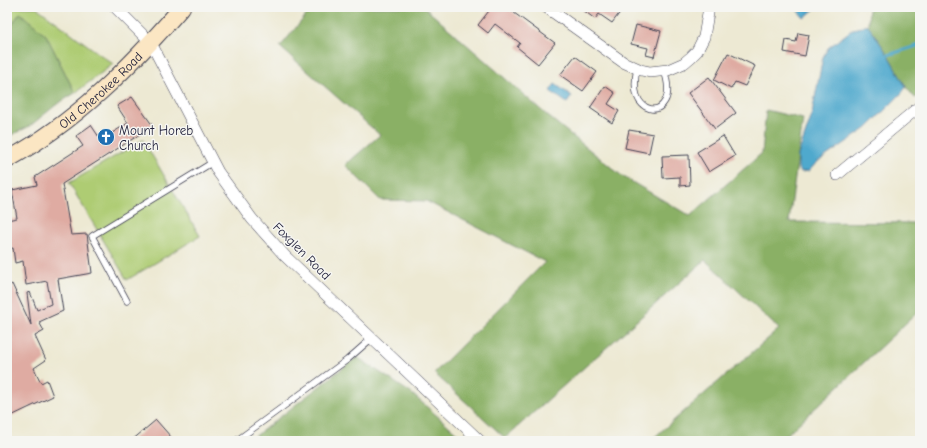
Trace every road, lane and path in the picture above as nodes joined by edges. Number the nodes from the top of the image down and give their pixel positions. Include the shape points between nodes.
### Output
1 (115, 7) edge
2 (182, 7) edge
3 (546, 7) edge
4 (710, 7) edge
5 (151, 43) junction
6 (637, 68) junction
7 (664, 70) junction
8 (920, 106) edge
9 (7, 160) edge
10 (214, 162) junction
11 (837, 175) dead end
12 (127, 301) dead end
13 (372, 338) junction
14 (236, 441) edge
15 (480, 441) edge

1 - 5 street, Foxglen Road
2 - 5 street, Old Cherokee Road
3 - 6 street via 624,62
4 - 7 street via 704,37 697,51 684,62
5 - 9 street, Old Cherokee Road via 97,96 60,126
5 - 10 street, Foxglen Road
6 - 7 street via 650,72
6 - 7 lane via 635,85 640,102 647,108 655,109 666,100 668,90
8 - 11 street
10 - 12 lane via 92,236
10 - 13 street, Foxglen Road via 218,172 267,237
13 - 14 lane via 347,360
13 - 15 street, Foxglen Road

